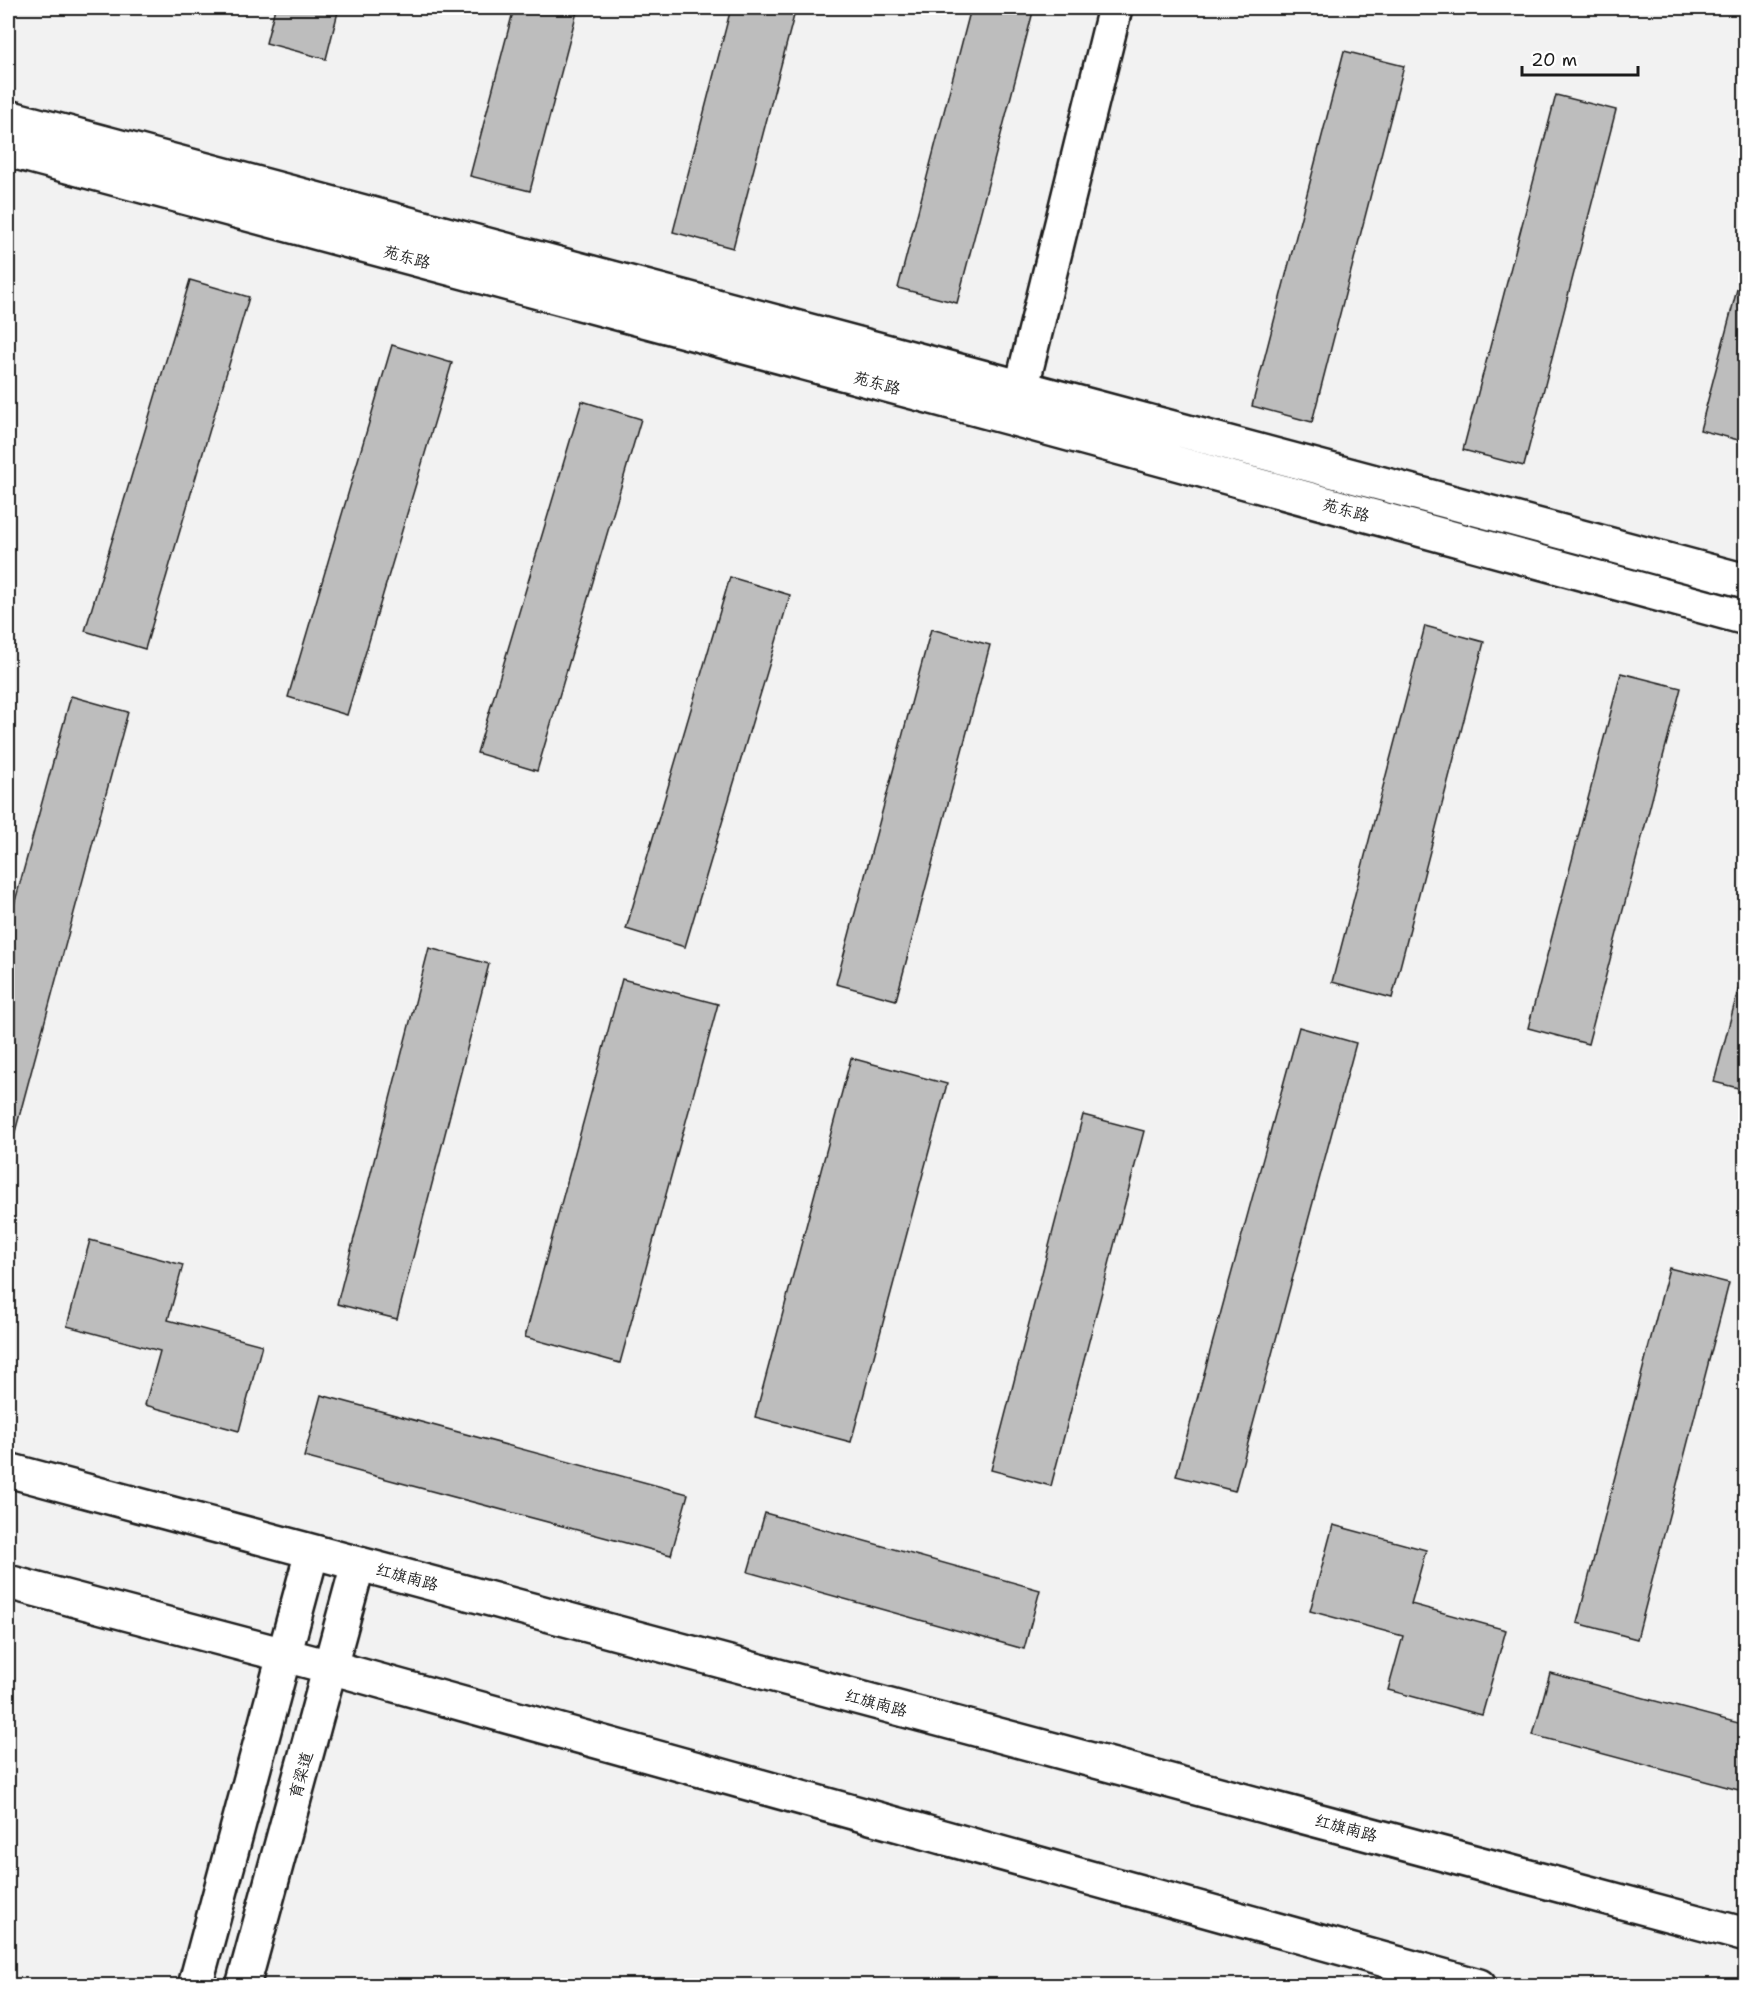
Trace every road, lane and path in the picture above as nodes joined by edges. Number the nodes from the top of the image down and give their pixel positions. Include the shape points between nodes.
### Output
1 (1115, 8) edge
2 (8, 117) edge
3 (8, 150) edge
4 (1021, 388) junction
5 (1014, 419) junction
6 (1746, 581) edge
7 (1746, 618) edge
8 (8, 1470) edge
9 (312, 1552) junction
10 (358, 1564) junction
11 (8, 1582) edge
12 (284, 1656) junction
13 (330, 1667) junction
14 (1746, 1935) edge
15 (195, 1986) edge
16 (243, 1986) edge
17 (1479, 1986) edge

1 - 4 street
2 - 4 street, 苑东路
3 - 5 street, 苑东路
4 - 5 street
4 - 6 street, 苑东路
5 - 7 street, 苑东路
8 - 9 street, 红旗南路
9 - 10 street, 红旗南路
9 - 12 street
10 - 13 street, 育梁道
10 - 14 street, 红旗南路
11 - 12 street
12 - 13 street
12 - 15 street
13 - 16 street, 育梁道
13 - 17 street

